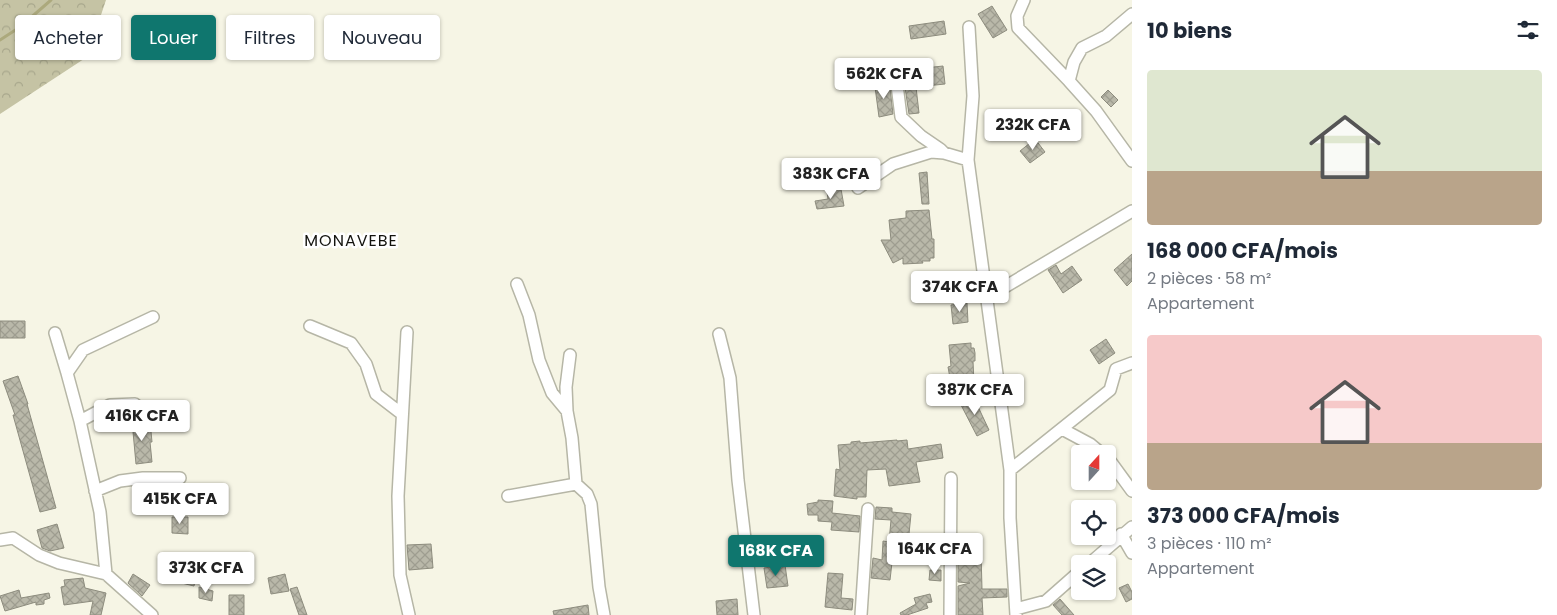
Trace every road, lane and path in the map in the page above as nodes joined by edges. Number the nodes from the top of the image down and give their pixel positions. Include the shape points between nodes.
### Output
1 (1024, 0) edge
2 (1132, 14) edge
3 (970, 27) dead end
4 (896, 77) dead end
5 (1069, 81) junction
6 (944, 153) junction
7 (968, 160) junction
8 (1132, 161) edge
9 (858, 188) dead end
10 (1132, 211) edge
11 (517, 284) dead end
12 (988, 297) junction
13 (153, 317) dead end
14 (310, 326) dead end
15 (407, 332) dead end
16 (55, 333) dead end
17 (720, 334) dead end
18 (570, 355) dead end
19 (1132, 363) edge
20 (67, 373) junction
21 (567, 410) junction
22 (402, 414) junction
23 (146, 416) dead end
24 (80, 421) junction
25 (1062, 429) junction
26 (1091, 445) edge
27 (1116, 469) edge
28 (1010, 470) junction
29 (180, 478) dead end
30 (951, 478) dead end
31 (576, 484) junction
32 (1132, 490) edge
33 (95, 491) junction
34 (508, 496) dead end
35 (868, 509) dead end
36 (1132, 527) edge
37 (1121, 534) junction
38 (0, 540) edge
39 (1132, 552) edge
40 (1098, 555) edge
41 (106, 574) junction
42 (1071, 579) edge
43 (1016, 612) edge
44 (152, 615) edge
45 (409, 615) edge
46 (604, 615) edge
47 (754, 615) edge
48 (861, 615) edge
49 (950, 615) edge

1 - 5 street via 1017,16 1018,28
2 - 5 street via 1106,36 1082,48
3 - 7 street via 973,96
4 - 6 street via 901,117
5 - 8 street via 1096,111
6 - 7 street
6 - 9 street via 931,152 893,164
7 - 12 street
10 - 12 street
11 - 21 street via 552,393
12 - 28 street
13 - 20 street via 83,350
14 - 22 street via 351,343 366,364 376,394
15 - 22 street
16 - 20 street
17 - 47 street via 730,378
18 - 21 street
19 - 25 street via 1116,369 1110,390
20 - 24 street
21 - 31 street
22 - 45 street via 398,496 400,575
23 - 24 street via 135,404 110,405
24 - 33 street
25 - 26 street
25 - 28 street
27 - 32 street
28 - 43 street
29 - 33 street via 120,481
30 - 49 street
31 - 34 street
31 - 46 street via 587,494 591,504
33 - 41 street
35 - 48 street
36 - 37 street
37 - 39 street
37 - 40 street
38 - 41 street via 13,538 39,555 59,563
41 - 44 street
42 - 43 street via 1046,601

